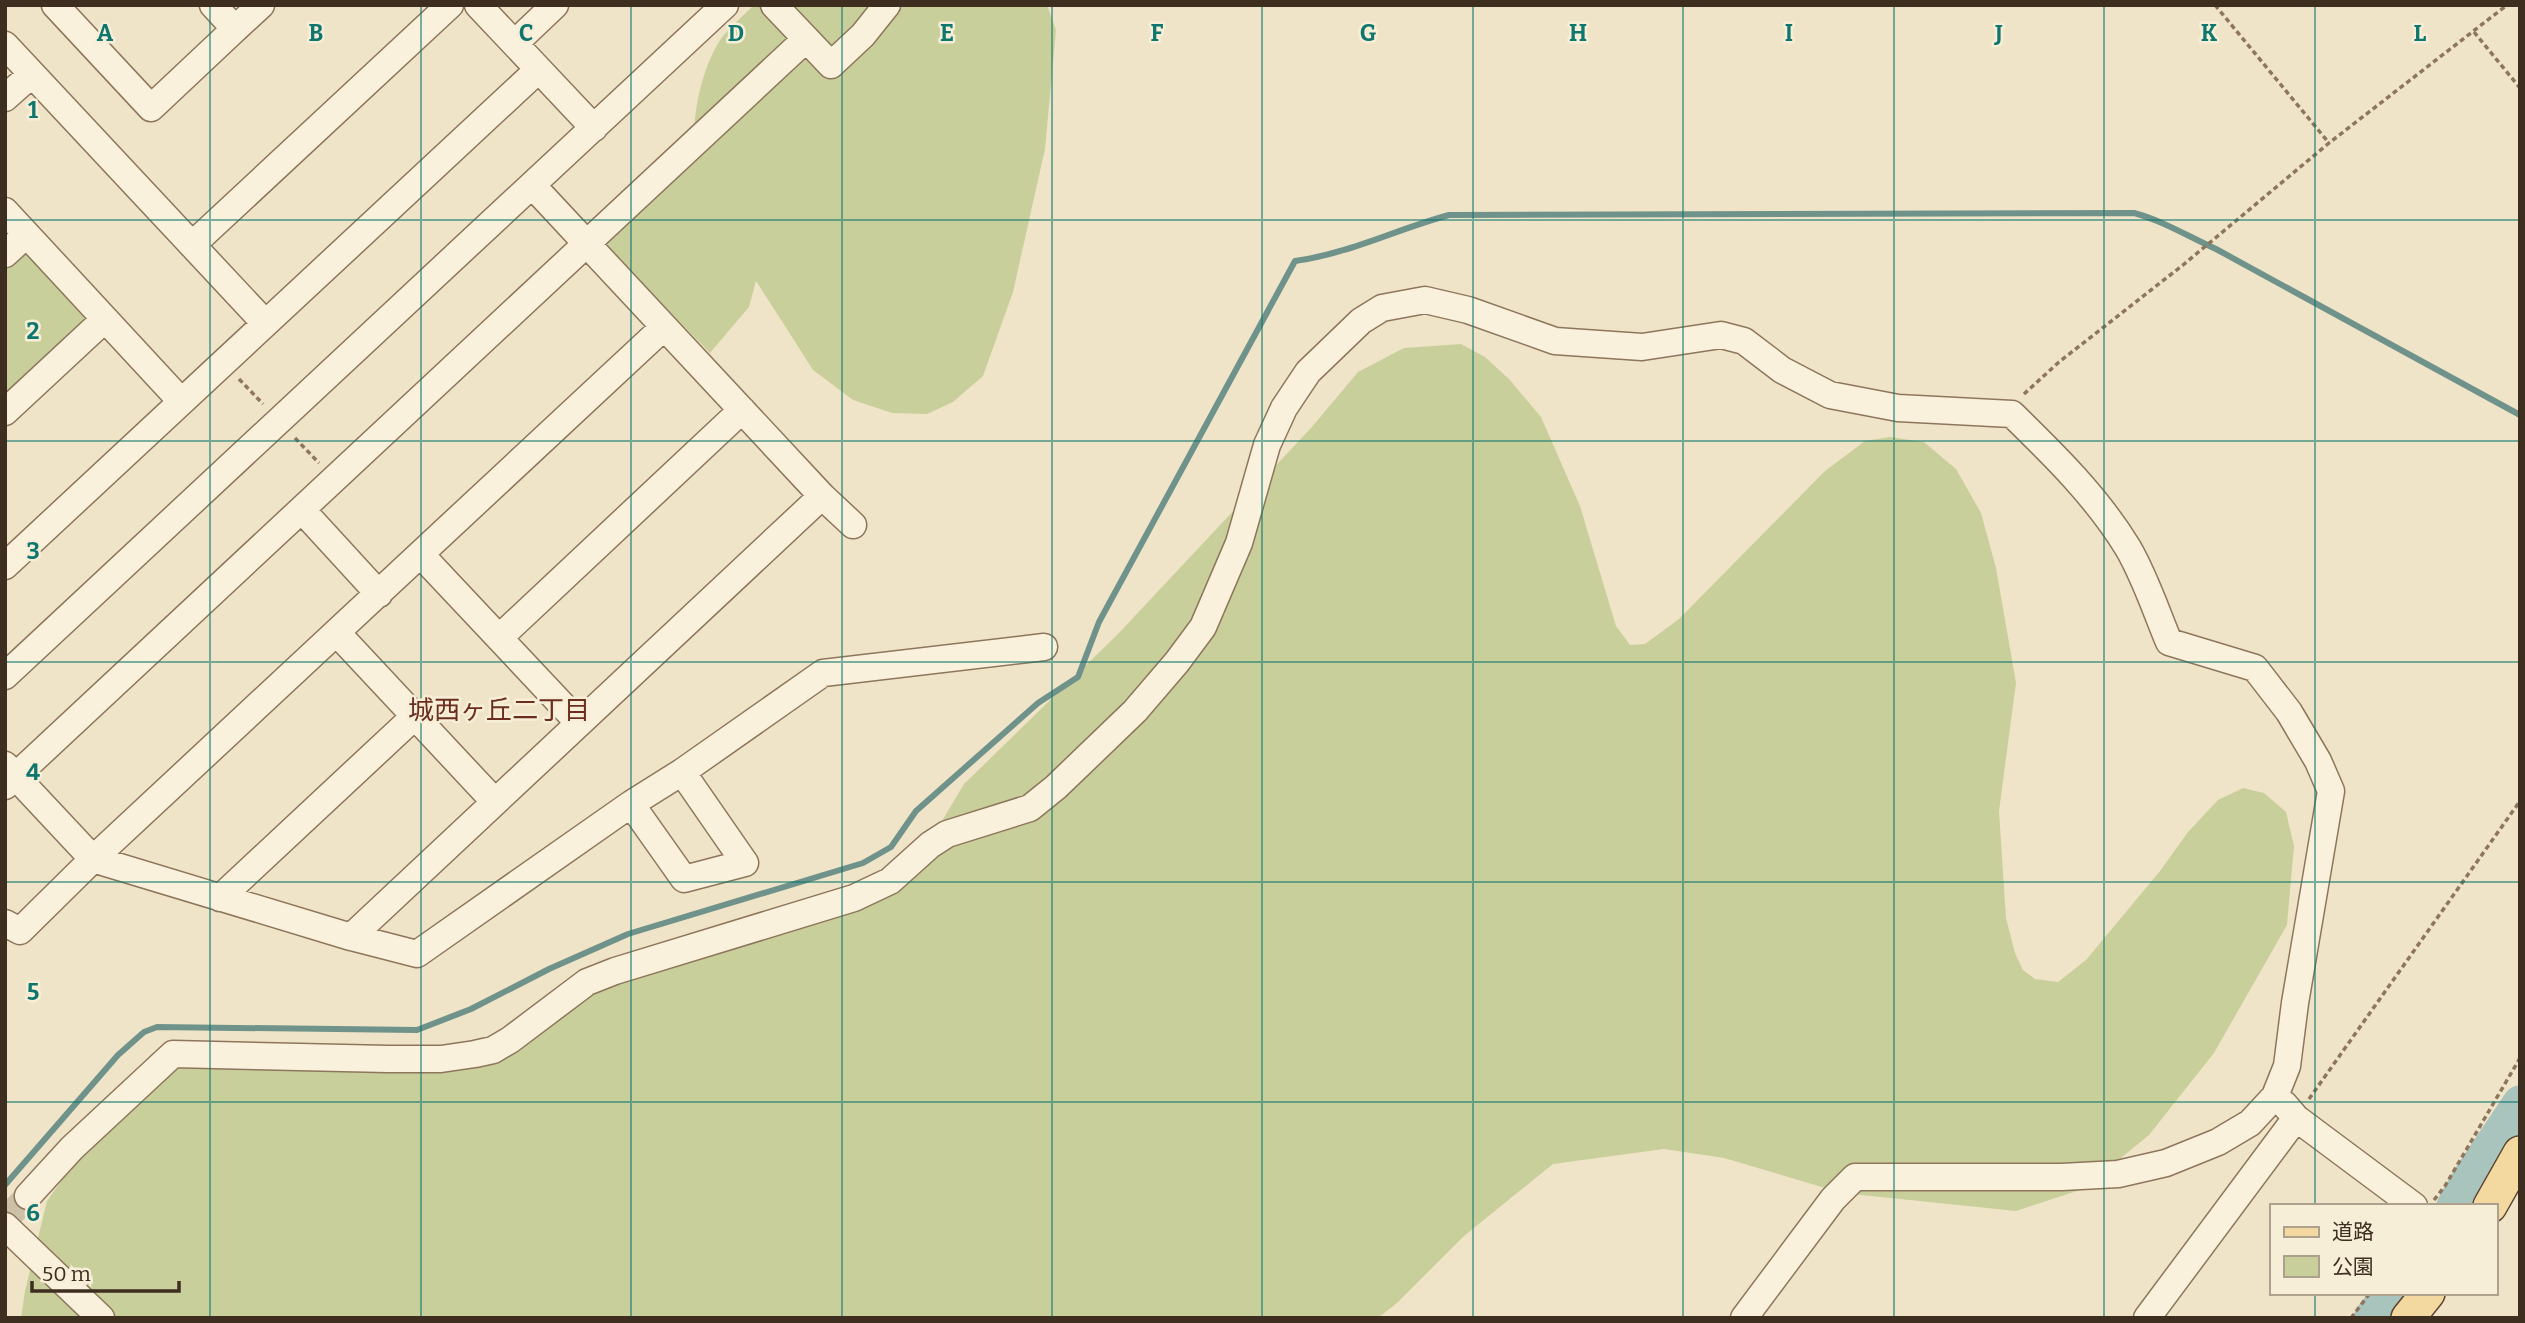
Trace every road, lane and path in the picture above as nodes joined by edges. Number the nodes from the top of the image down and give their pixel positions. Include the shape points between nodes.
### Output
1 (55, 5) edge
2 (213, 5) edge
3 (261, 5) edge
4 (450, 5) edge
5 (478, 5) edge
6 (555, 5) edge
7 (725, 5) edge
8 (774, 5) edge
9 (887, 5) edge
10 (2215, 5) edge
11 (2507, 5) edge
12 (235, 29) junction
13 (2474, 32) junction
14 (806, 39) junction
15 (514, 43) junction
16 (5, 46) edge
17 (538, 69) junction
18 (32, 74) junction
19 (2520, 88) edge
20 (5, 98) edge
21 (594, 128) junction
22 (2329, 143) junction
23 (532, 185) junction
24 (5, 211) edge
25 (26, 234) junction
26 (192, 245) junction
27 (587, 245) junction
28 (5, 254) edge
29 (105, 319) junction
30 (265, 323) junction
31 (664, 327) junction
32 (181, 401) junction
33 (742, 410) junction
34 (5, 412) edge
35 (2012, 414) junction
36 (822, 496) junction
37 (302, 510) junction
38 (853, 525) dead end
39 (421, 555) junction
40 (5, 566) edge
41 (379, 594) junction
42 (337, 633) junction
43 (499, 638) junction
44 (1044, 647) dead end
45 (5, 676) edge
46 (415, 716) junction
47 (579, 723) junction
48 (682, 772) junction
49 (9, 776) edge
50 (2520, 801) edge
51 (495, 802) junction
52 (631, 804) junction
53 (93, 859) junction
54 (220, 898) junction
55 (5, 923) edge
56 (351, 937) junction
57 (2520, 1058) edge
58 (2275, 1096) junction
59 (2296, 1118) junction
60 (2520, 1153) edge
61 (28, 1196) tunnel mouth
62 (2411, 1204) edge
63 (2431, 1204) edge
64 (2491, 1204) edge
65 (5, 1226) edge
66 (2368, 1295) edge
67 (101, 1318) edge
68 (1744, 1318) edge
69 (2147, 1318) edge
70 (2351, 1318) edge

1 - 12 street via 151,108
2 - 12 street
3 - 12 street
4 - 26 street
5 - 15 street
6 - 15 street
7 - 21 street
8 - 14 street
9 - 14 street via 831,65
10 - 22 path
11 - 13 path
13 - 19 path
13 - 22 path
14 - 27 street
15 - 17 street
16 - 18 street
17 - 21 street
17 - 30 street
18 - 20 street
18 - 26 street
21 - 23 street
22 - 35 path via 2059,362 2024,394
23 - 27 street
23 - 45 street
24 - 25 street
25 - 28 street
25 - 29 street
26 - 30 street
27 - 31 street
27 - 37 street
29 - 32 street
29 - 34 street
30 - 32 street
31 - 33 street
31 - 39 street
32 - 40 street
33 - 36 street
33 - 43 street
35 - 58 street via 2097,503 2129,550 2169,642 2255,668 2289,712 2331,791 2287,1066
35 - 61 street via 1898,408 1830,395 1782,370 1744,341 1721,335 1642,346 1555,341 1425,300 1382,309 1361,321 1308,372 1284,408 1267,445 1239,543 1203,627 1135,711 1030,808 947,834 890,881 854,898 587,982 493,1050 428,1059 173,1054 72,1148
36 - 38 street
36 - 47 street
37 - 41 street
37 - 49 street
39 - 41 street
39 - 43 street
41 - 42 street
42 - 46 street
42 - 53 street
43 - 47 street
44 - 48 street via 823,673
46 - 51 street
46 - 54 street
47 - 51 street
48 - 52 street
48 - 52 street via 745,863 684,879
49 - 53 street
50 - 59 path
51 - 56 street
52 - 56 street via 417,954
53 - 54 street
53 - 55 street via 20,931
54 - 56 street
57 - 63 path
58 - 59 street
58 - 68 street via 2250,1123 2218,1142 2166,1163 2118,1174 1855,1177 1833,1199
59 - 62 street
59 - 69 street
60 - 64 main road
65 - 67 street
66 - 70 path

